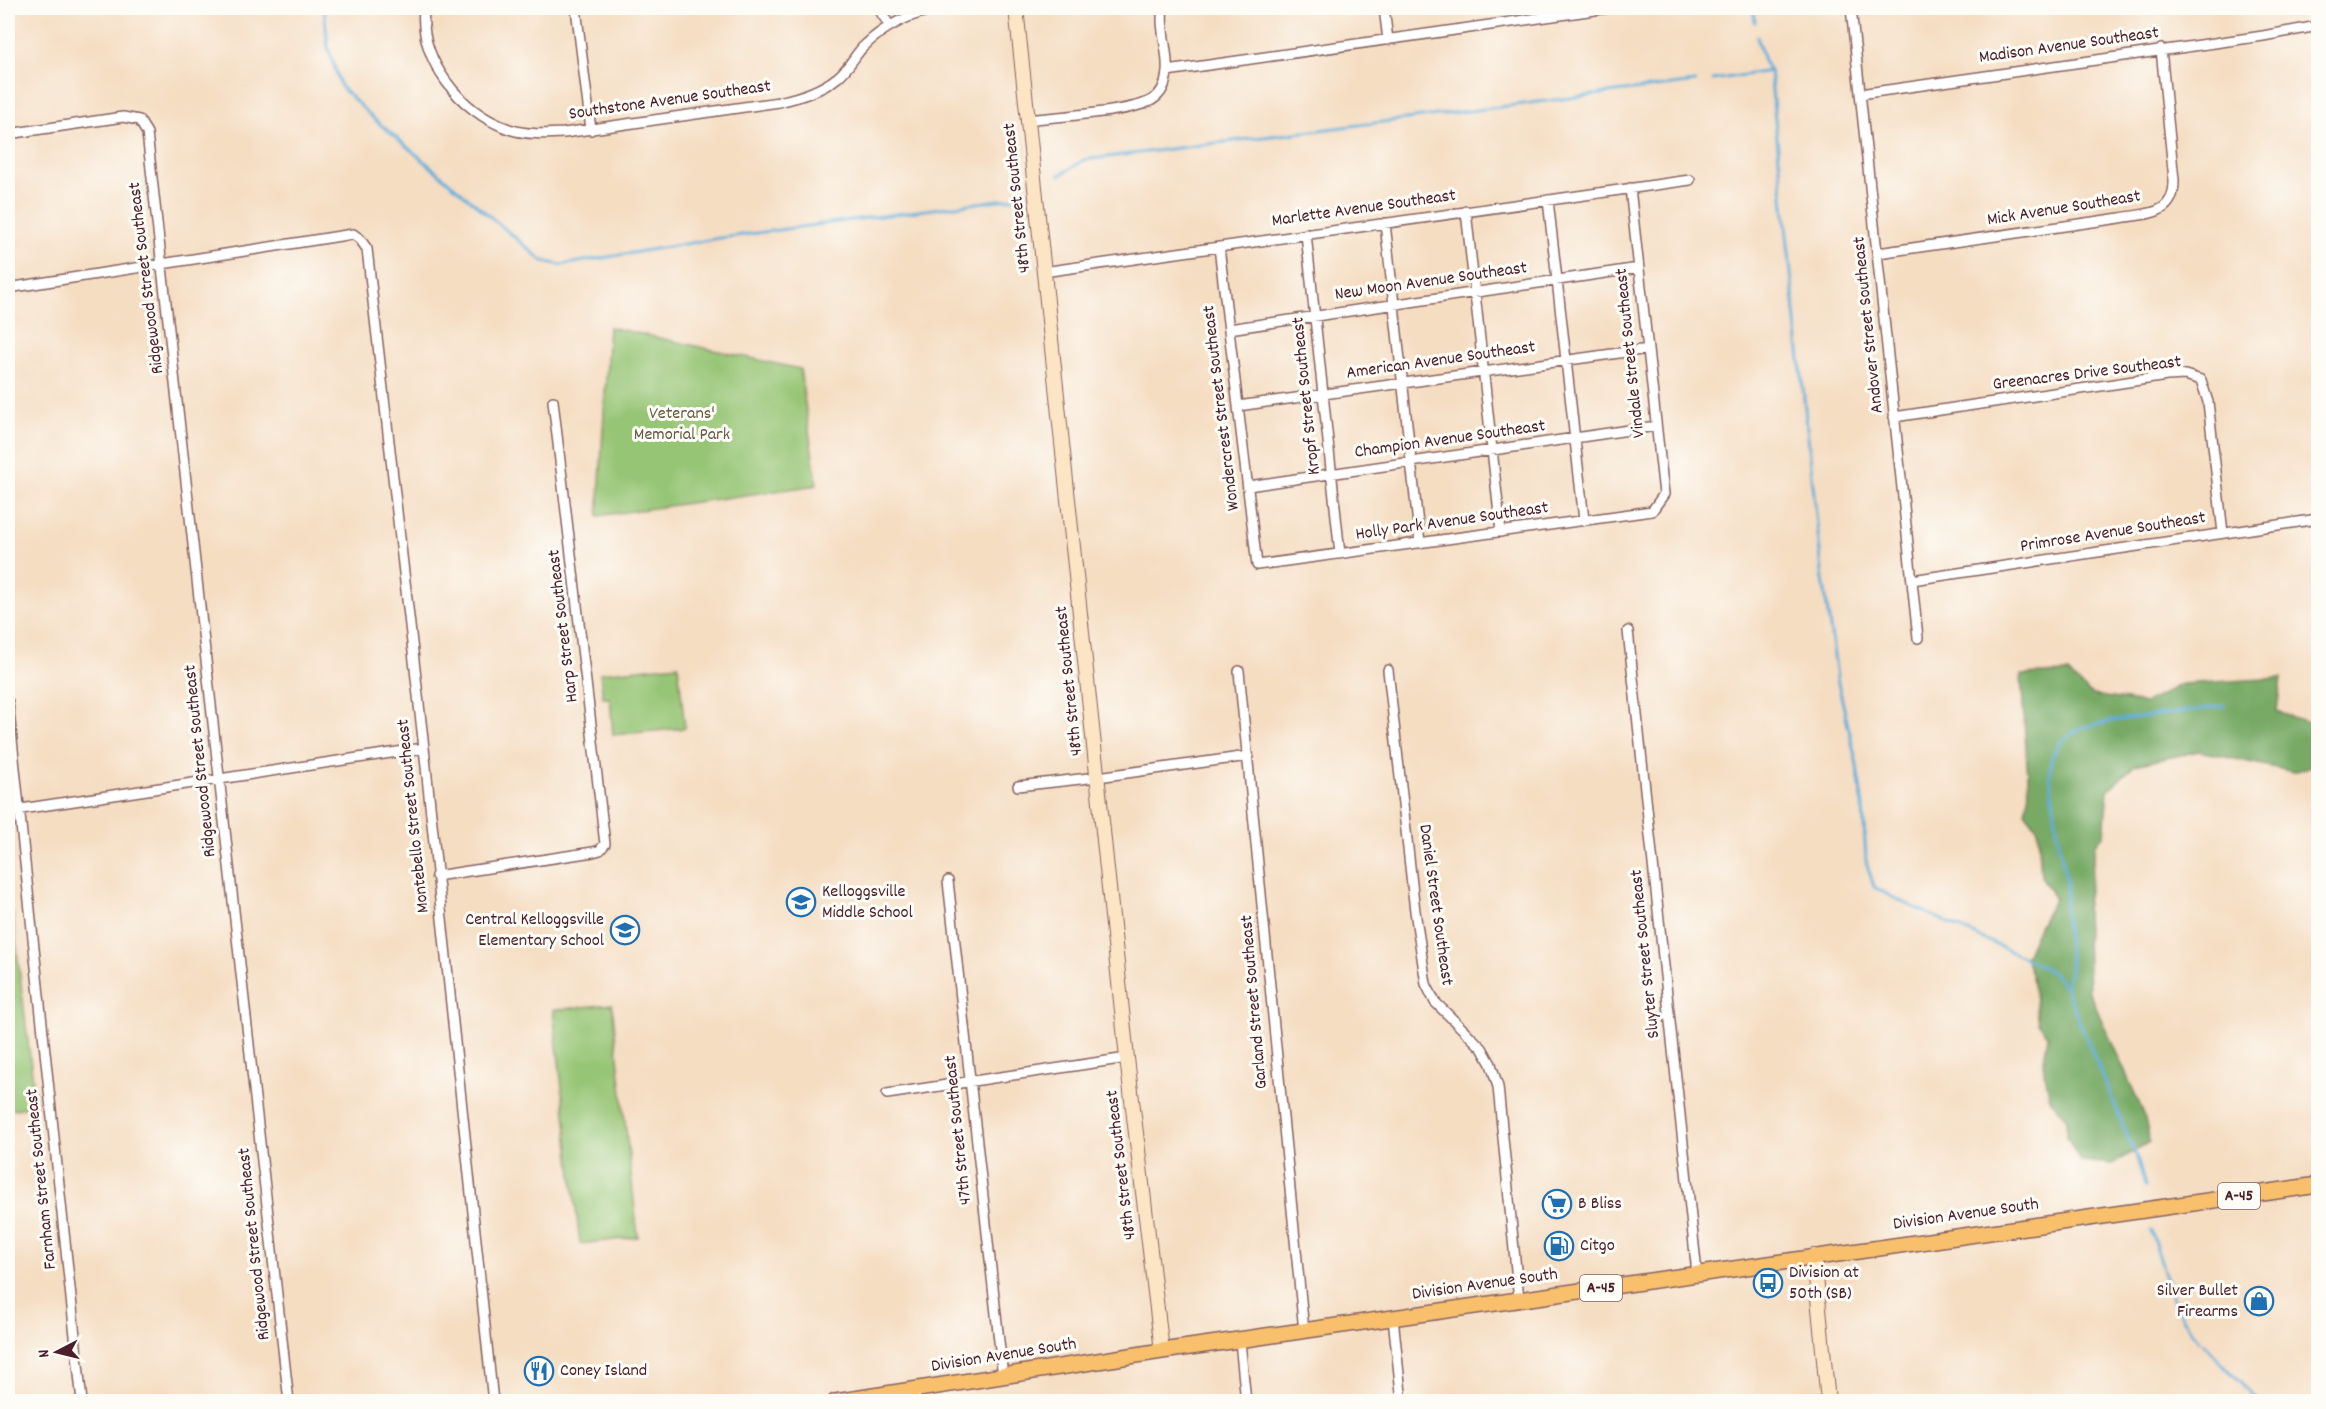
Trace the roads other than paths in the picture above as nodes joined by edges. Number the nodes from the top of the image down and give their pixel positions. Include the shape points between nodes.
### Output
1 (424, 8) edge
2 (576, 8) edge
3 (878, 8) edge
4 (944, 8) edge
5 (1016, 8) edge
6 (1163, 8) edge
7 (1384, 8) edge
8 (1609, 8) edge
9 (1851, 8) edge
10 (890, 26) junction
11 (2319, 26) edge
12 (1388, 40) junction
13 (2161, 49) junction
14 (1167, 71) junction
15 (1860, 94) junction
16 (1028, 120) junction
17 (591, 130) junction
18 (8, 134) edge
19 (1690, 180) dead end
20 (1630, 188) junction
21 (1548, 200) junction
22 (1466, 211) junction
23 (1385, 223) junction
24 (1306, 234) junction
25 (1219, 247) junction
26 (1878, 253) junction
27 (163, 263) junction
28 (1639, 268) junction
29 (1043, 272) junction
30 (1557, 280) junction
31 (8, 288) edge
32 (1475, 292) junction
33 (1394, 304) junction
34 (1315, 316) junction
35 (1229, 329) junction
36 (1647, 349) junction
37 (1566, 360) junction
38 (1484, 372) junction
39 (1402, 383) junction
40 (1323, 394) junction
41 (554, 401) dead end
42 (1238, 406) junction
43 (1894, 417) junction
44 (1656, 426) junction
45 (1575, 438) junction
46 (1492, 450) junction
47 (1411, 462) junction
48 (1332, 474) junction
49 (1248, 486) junction
50 (1652, 511) joint
51 (2319, 519) edge
52 (1584, 520) junction
53 (1501, 532) junction
54 (2223, 533) junction
55 (1420, 543) junction
56 (1340, 554) junction
57 (1257, 565) joint
58 (1912, 580) junction
59 (1628, 631) dead end
60 (1918, 638) dead end
61 (1388, 670) dead end
62 (1239, 671) dead end
63 (8, 702) edge
64 (424, 748) junction
65 (1248, 756) junction
66 (1098, 777) junction
67 (220, 780) junction
68 (1018, 786) dead end
69 (20, 809) junction
70 (8, 811) edge
71 (436, 876) junction
72 (948, 880) dead end
73 (1127, 1058) junction
74 (970, 1082) junction
75 (887, 1094) dead end
76 (2319, 1185) edge
77 (1814, 1256) junction
78 (1697, 1273) junction
79 (1519, 1300) junction
80 (1393, 1318) junction
81 (1304, 1331) junction
82 (1239, 1341) junction
83 (1162, 1351) junction
84 (1003, 1377) junction
85 (916, 1395) edge
86 (82, 1401) edge
87 (289, 1401) edge
88 (493, 1401) edge
89 (835, 1401) edge
90 (1246, 1401) edge
91 (1402, 1401) edge
92 (1828, 1401) edge

1 - 17 street, Southstone Avenue Southeast via 424,30 431,54 450,87 479,115 528,133
2 - 17 street
3 - 10 street
4 - 10 street, Southstone Avenue Southeast via 903,18
5 - 16 street, 48th Street Southeast
6 - 14 street
7 - 12 street
8 - 12 street
9 - 15 street, Andover Street Southeast
10 - 17 street, Southstone Avenue Southeast via 862,49 840,76 806,95
11 - 13 street, Madison Avenue Southeast
12 - 14 street
13 - 15 street, Madison Avenue Southeast
13 - 26 street, Mick Avenue Southeast via 2174,180 2169,204 2159,211 2120,218
14 - 16 street via 1159,94 1138,106
15 - 26 street, Andover Street Southeast
16 - 29 street, 48th Street Southeast
18 - 27 street, Ridgewood Street Southeast via 123,117 140,120 147,133
19 - 20 street, Marlette Avenue Southeast
20 - 21 street, Marlette Avenue Southeast
20 - 28 street, Vindale Street Southeast
21 - 22 street, Marlette Avenue Southeast
21 - 30 street
22 - 23 street, Marlette Avenue Southeast
22 - 32 street
23 - 24 street, Marlette Avenue Southeast
23 - 33 street
24 - 25 street, Marlette Avenue Southeast
24 - 34 street, Kropf Street Southeast
25 - 29 street, Marlette Avenue Southeast
25 - 35 street, Wondercrest Street Southeast
26 - 43 street, Andover Street Southeast
27 - 31 street
27 - 64 street, Montebello Street Southeast via 353,234 367,249
27 - 67 street, Ridgewood Street Southeast
28 - 30 street, New Moon Avenue Southeast
28 - 36 street, Vindale Street Southeast
29 - 66 street, 48th Street Southeast
30 - 32 street, New Moon Avenue Southeast
30 - 37 street
32 - 33 street, New Moon Avenue Southeast
32 - 38 street
33 - 34 street, New Moon Avenue Southeast
33 - 39 street
34 - 35 street, New Moon Avenue Southeast
34 - 40 street, Kropf Street Southeast
35 - 42 street, Wondercrest Street Southeast
36 - 37 street, American Avenue Southeast
36 - 44 street, Vindale Street Southeast
37 - 38 street, American Avenue Southeast
37 - 45 street
38 - 39 street, American Avenue Southeast
38 - 46 street
39 - 40 street, American Avenue Southeast
39 - 47 street
40 - 42 street, American Avenue Southeast
40 - 48 street, Kropf Street Southeast
41 - 71 street, Harp Street Southeast via 605,842 593,852
42 - 49 street, Wondercrest Street Southeast
43 - 54 street, Greenacres Drive Southeast via 2167,376 2185,375 2201,380 2208,402
43 - 58 street, Andover Street Southeast
44 - 45 street, Champion Avenue Southeast
44 - 50 street, Vindale Street Southeast via 1664,494
45 - 46 street, Champion Avenue Southeast
45 - 52 street
46 - 47 street, Champion Avenue Southeast
46 - 53 street
47 - 48 street, Champion Avenue Southeast
47 - 55 street
48 - 49 street, Champion Avenue Southeast
48 - 56 street, Kropf Street Southeast
49 - 57 street, Wondercrest Street Southeast
50 - 52 street, Holly Park Avenue Southeast
51 - 54 street, Primrose Avenue Southeast
52 - 53 street, Holly Park Avenue Southeast
53 - 55 street, Holly Park Avenue Southeast
54 - 58 street, Primrose Avenue Southeast
55 - 56 street, Holly Park Avenue Southeast
56 - 57 street, Holly Park Avenue Southeast
58 - 60 street, Andover Street Southeast
59 - 78 street, Sluyter Street Southeast
61 - 79 street, Daniel Street Southeast via 1426,984 1435,1002 1482,1048 1498,1087
62 - 65 street, Garland Street Southeast
63 - 69 street, Farnham Street Southeast
64 - 67 street
64 - 71 street, Montebello Street Southeast
65 - 66 street
65 - 81 street, Garland Street Southeast
66 - 68 street
66 - 73 street, 48th Street Southeast
67 - 69 street
67 - 87 street, Ridgewood Street Southeast
69 - 70 street
69 - 86 street, Farnham Street Southeast
71 - 88 street, Montebello Street Southeast
72 - 74 street, 47th Street Southeast
73 - 74 street
73 - 83 street, 48th Street Southeast
74 - 75 street
74 - 84 street, 47th Street Southeast
76 - 77 main road, Division Avenue South / A-45
77 - 78 main road, Division Avenue South / A-45
77 - 92 street
78 - 79 main road, Division Avenue South / A-45
79 - 80 main road, Division Avenue South / A-45
80 - 81 main road, Division Avenue South / A-45
80 - 91 street
81 - 82 main road, Division Avenue South / A-45
82 - 83 main road, Division Avenue South / A-45
82 - 90 street
83 - 84 main road, Division Avenue South / A-45
84 - 85 main road, Division Avenue South / A-45
85 - 89 main road, Division Avenue South / A-45

